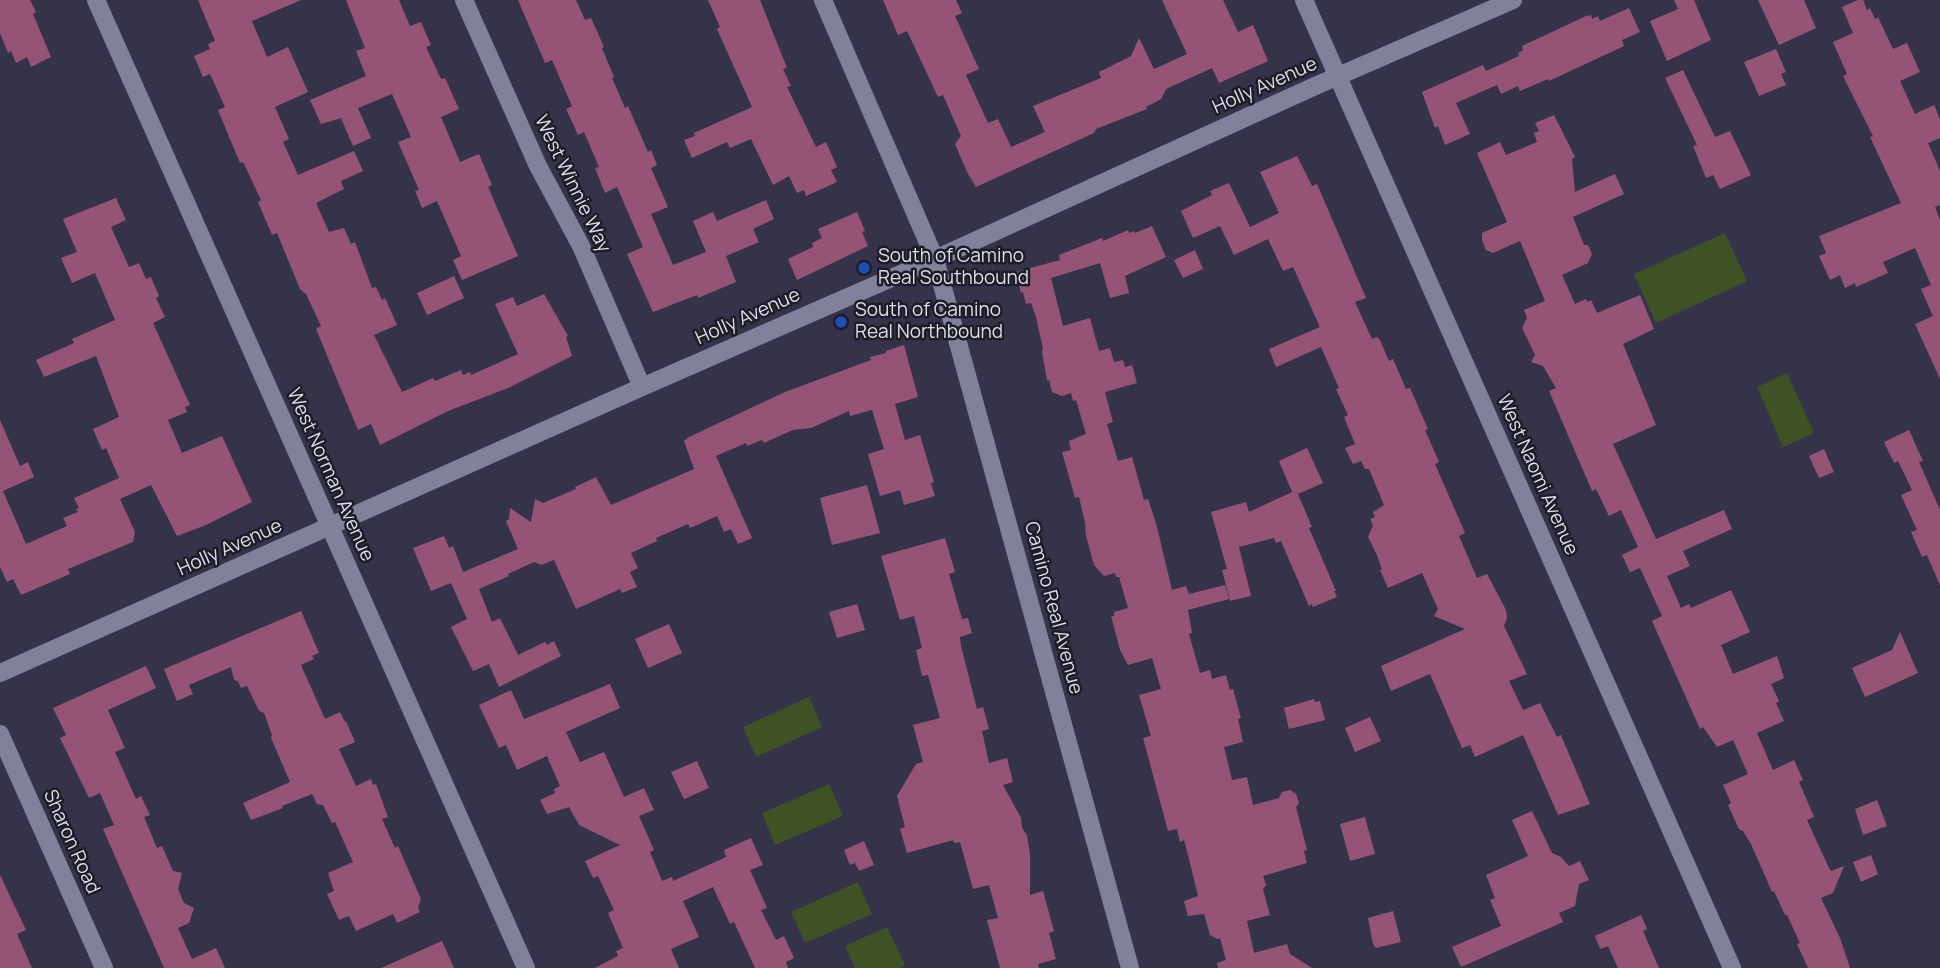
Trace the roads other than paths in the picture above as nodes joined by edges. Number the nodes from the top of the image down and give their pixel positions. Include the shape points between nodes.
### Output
1 (96, 0) edge
2 (464, 0) edge
3 (823, 0) edge
4 (1304, 0) edge
5 (1513, 0) edge
6 (1338, 76) junction
7 (935, 259) junction
8 (642, 387) junction
9 (330, 526) junction
10 (1, 671) edge
11 (0, 734) edge
12 (104, 968) edge
13 (526, 968) edge
14 (1130, 968) edge
15 (1732, 968) edge

1 - 9 street, West Norman Avenue
2 - 8 street, West Winnie Way via 538,166 581,246
3 - 7 street, Camino Real Avenue
4 - 6 street, West Naomi Avenue
5 - 6 street, Holly Avenue
6 - 7 street, Holly Avenue
6 - 15 street, West Naomi Avenue
7 - 8 street, Holly Avenue
7 - 14 street, Camino Real Avenue
8 - 9 street, Holly Avenue
9 - 10 street, Holly Avenue
9 - 13 street, West Norman Avenue
11 - 12 street, Sharon Road

